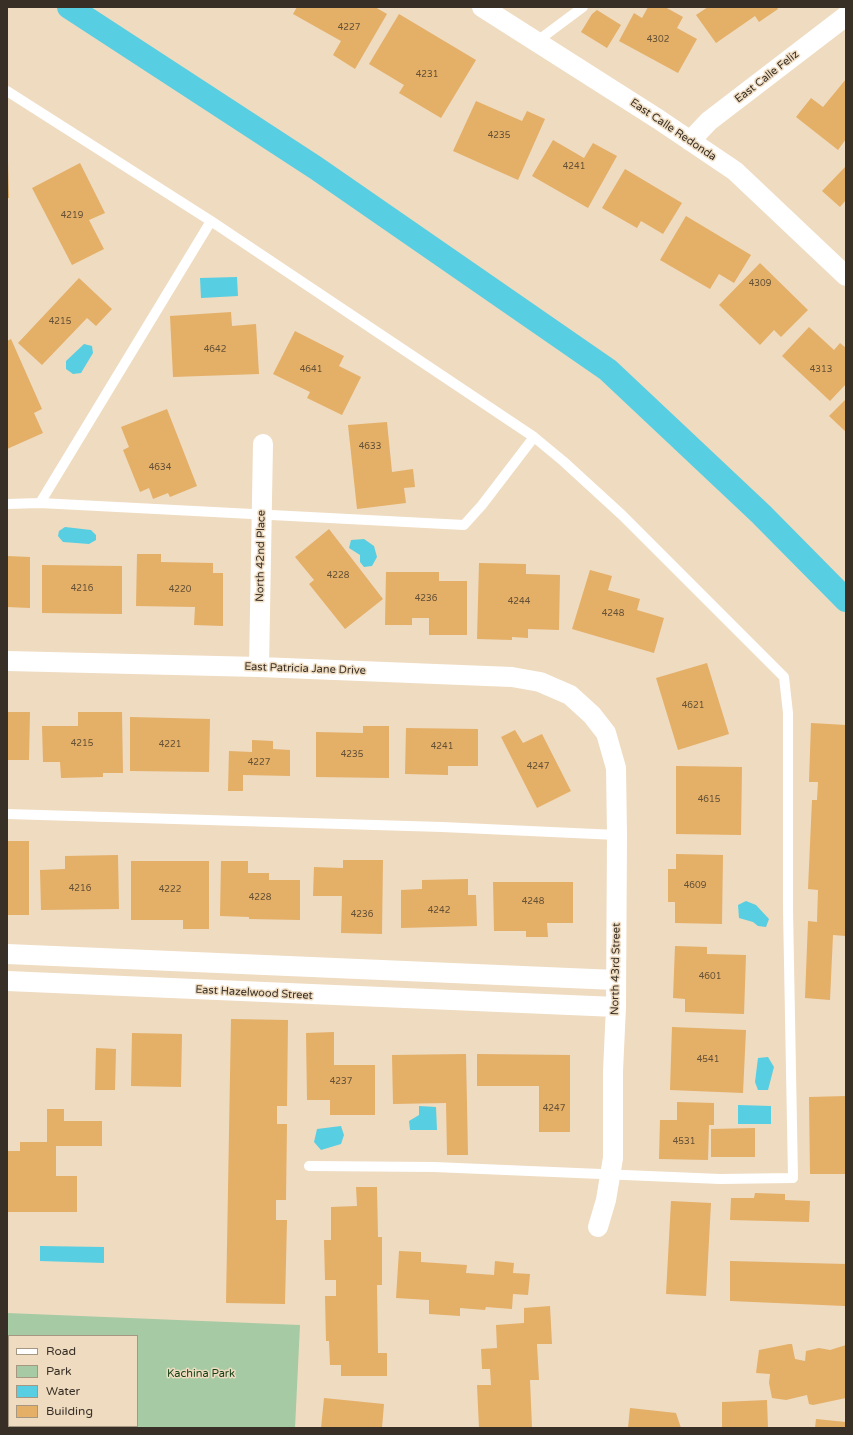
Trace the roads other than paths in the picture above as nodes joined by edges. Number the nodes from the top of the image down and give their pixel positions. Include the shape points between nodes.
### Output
1 (482, 7) edge
2 (583, 7) edge
3 (846, 16) edge
4 (536, 42) junction
5 (7, 91) edge
6 (690, 141) junction
7 (211, 221) junction
8 (846, 276) edge
9 (534, 437) junction
10 (263, 444) dead end
11 (40, 503) junction
12 (7, 504) edge
13 (262, 514) junction
14 (7, 661) edge
15 (259, 667) junction
16 (592, 715) joint
17 (7, 814) edge
18 (618, 835) junction
19 (7, 954) edge
20 (52, 956) junction
21 (458, 972) junction
22 (616, 980) junction
23 (7, 981) edge
24 (52, 983) junction
25 (457, 1002) junction
26 (616, 1007) junction
27 (309, 1166) dead end
28 (610, 1174) junction
29 (598, 1227) dead end

1 - 4 street, East Calle Redonda
2 - 4 lane
3 - 6 street, East Calle Feliz via 709,121
4 - 6 street, East Calle Redonda
5 - 7 lane
6 - 8 street, East Calle Redonda via 735,171
7 - 9 lane
7 - 11 lane
9 - 13 lane via 482,506 464,525
9 - 28 lane via 622,515 784,677 788,713 788,909 793,1178 720,1179
10 - 13 street, North 42nd Place
11 - 12 lane
11 - 13 lane
13 - 15 street, North 42nd Place
14 - 15 street, East Patricia Jane Drive
15 - 16 street, East Patricia Jane Drive via 512,677 540,682 570,695
16 - 18 street, North 43rd Street via 606,733 614,762
17 - 18 lane
18 - 22 street, North 43rd Street
19 - 20 street
20 - 21 street
20 - 24 street
21 - 22 street
21 - 25 street
22 - 26 street, North 43rd Street
23 - 24 street, East Hazelwood Street
24 - 25 street, East Hazelwood Street
25 - 26 street, East Hazelwood Street
26 - 28 street, North 43rd Street via 613,1158
27 - 28 lane
28 - 29 street, North 43rd Street

